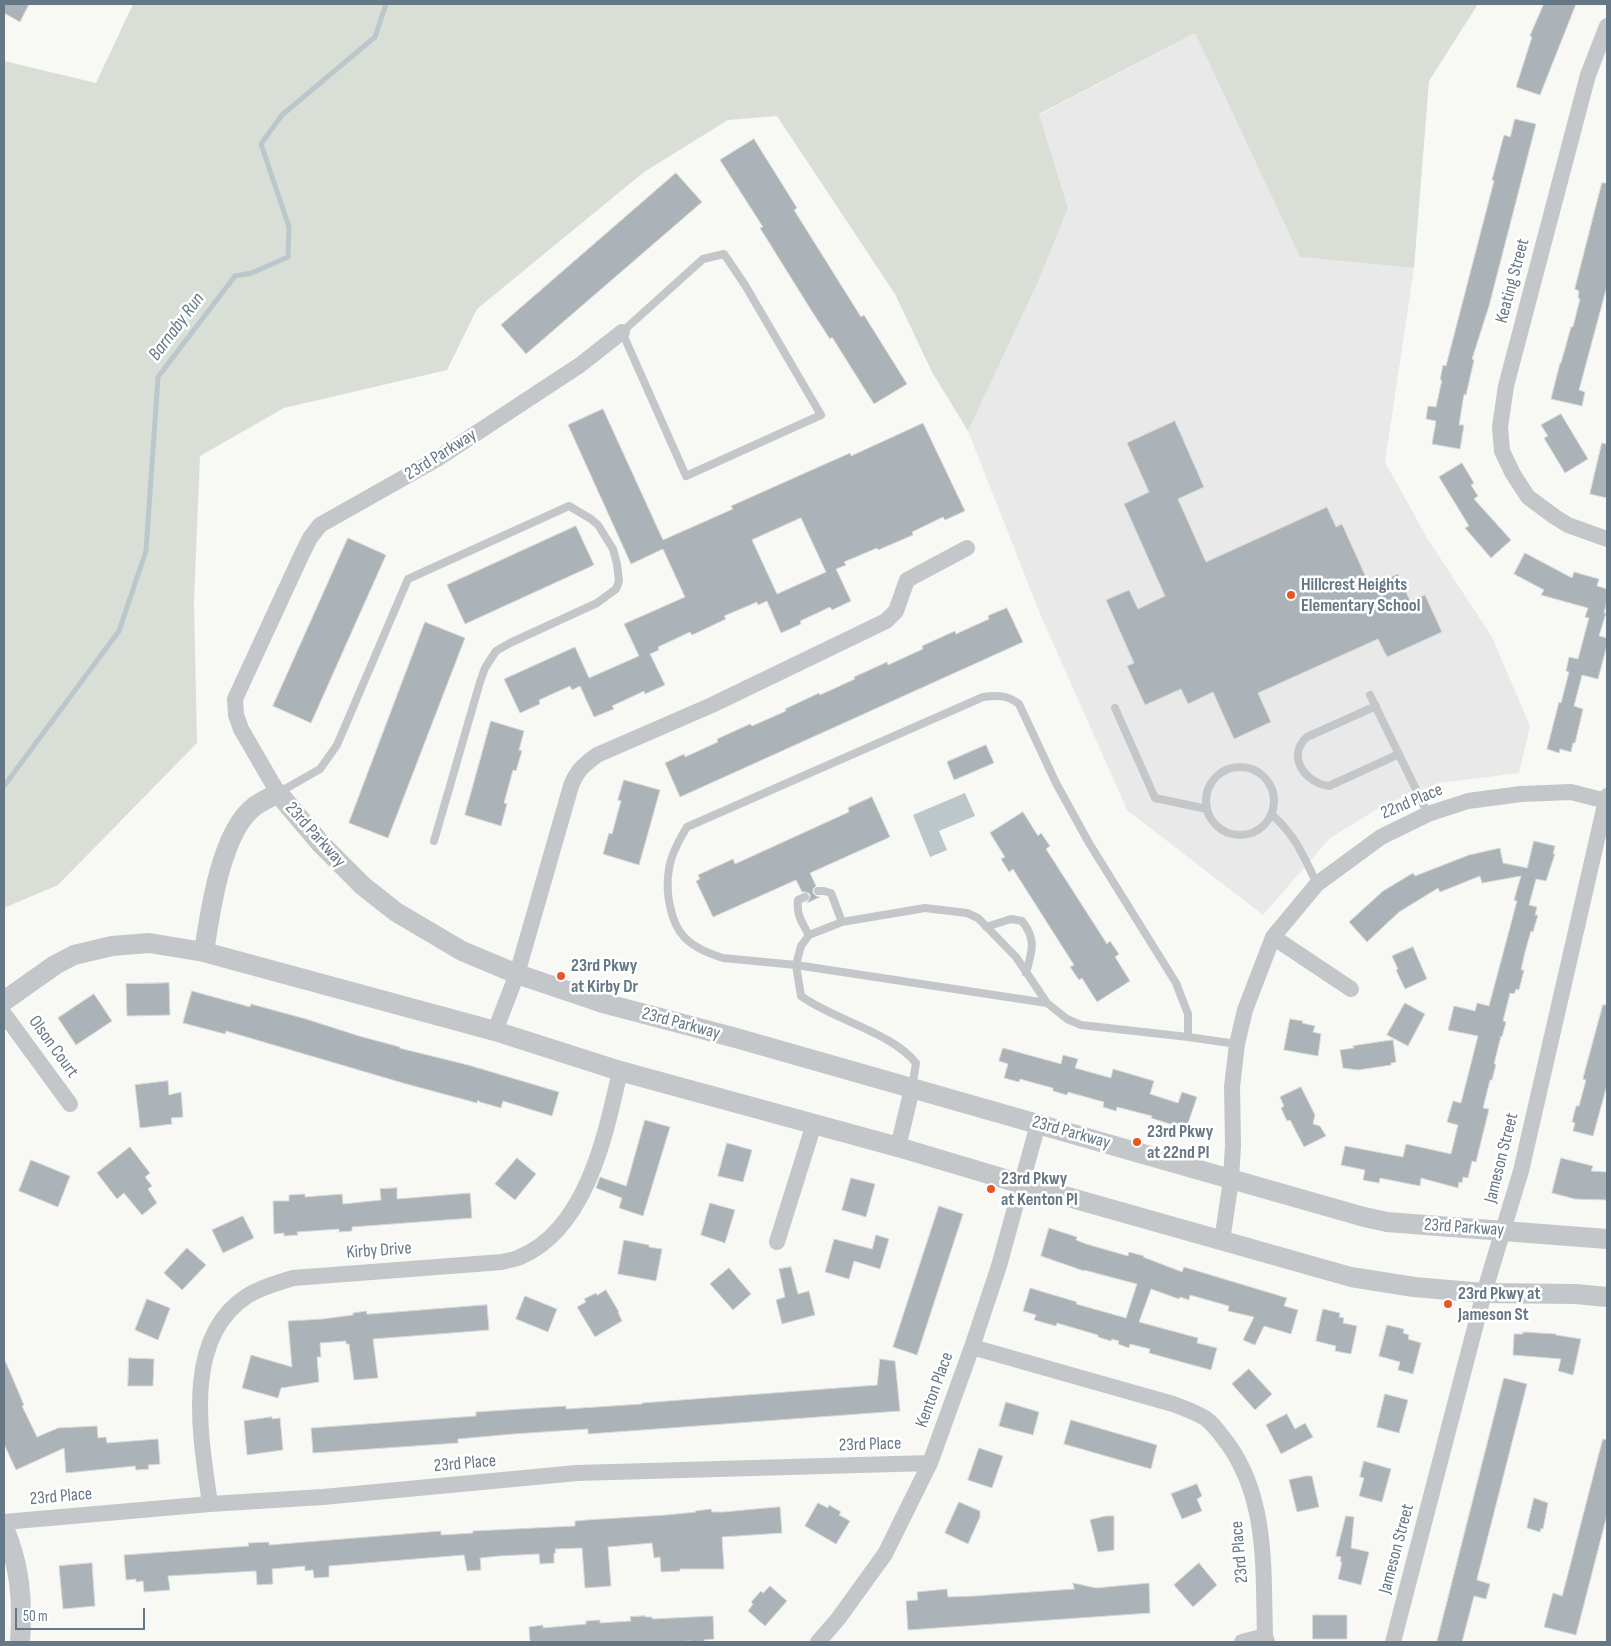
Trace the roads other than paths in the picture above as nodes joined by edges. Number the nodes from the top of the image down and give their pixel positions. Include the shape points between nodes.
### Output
1 (1607, 26) edge
2 (622, 332) junction
3 (1607, 539) edge
4 (967, 548) dead end
5 (1370, 695) dead end
6 (1376, 706) junction
7 (1115, 708) dead end
8 (1399, 754) junction
9 (278, 793) junction
10 (1606, 799) edge
11 (1207, 809) junction
12 (1271, 814) junction
13 (1428, 814) junction
14 (434, 841) dead end
15 (1317, 884) junction
16 (818, 891) dead end
17 (805, 897) dead end
18 (842, 922) junction
19 (986, 927) junction
20 (809, 935) junction
21 (1273, 937) junction
22 (204, 952) junction
23 (796, 965) junction
24 (1026, 973) junction
25 (517, 974) junction
26 (1351, 990) dead end
27 (4, 1001) edge
28 (1047, 1003) junction
29 (4, 1014) edge
30 (495, 1032) junction
31 (1188, 1037) junction
32 (1237, 1044) junction
33 (620, 1071) junction
34 (912, 1089) junction
35 (70, 1104) dead end
36 (814, 1124) junction
37 (1038, 1124) junction
38 (898, 1148) junction
39 (1231, 1180) junction
40 (1022, 1184) junction
41 (1504, 1231) junction
42 (1607, 1239) edge
43 (1222, 1240) junction
44 (777, 1242) dead end
45 (1484, 1293) junction
46 (1607, 1297) edge
47 (972, 1347) junction
48 (930, 1463) junction
49 (210, 1504) junction
50 (4, 1522) edge
51 (4, 1528) edge
52 (1266, 1639) edge
53 (20, 1642) edge
54 (818, 1642) edge
55 (1242, 1642) edge
56 (1393, 1642) edge

1 - 3 street, Keating Street via 1588,75 1506,386 1500,427 1502,451 1528,497 1568,525
2 - 2 lane via 702,259 724,254 821,415 686,476
2 - 9 street, 23rd Parkway via 580,365 438,459 320,525 310,538 235,699 241,729
4 - 25 street via 907,580 896,611 886,621 719,702 597,755 583,765 570,786
5 - 6 lane
6 - 8 lane
6 - 8 lane via 1307,737 1298,750 1301,767 1310,778 1329,786
7 - 11 lane via 1155,798
8 - 13 lane
9 - 14 lane via 320,769 338,745 408,580 569,506 592,519 613,549 619,581 616,589 597,603 510,643 496,651 489,660
9 - 22 street via 254,807 232,834 210,911
9 - 25 street, 23rd Parkway via 321,844 363,886 396,912 454,947
10 - 13 street, 22nd Place via 1571,792 1521,794 1468,801
10 - 41 street, Jameson Street via 1521,1171
11 - 12 lane via 1214,824 1237,835 1253,832 1267,822
11 - 12 lane via 1210,784 1222,772 1238,767 1255,771 1268,782 1273,798
12 - 15 lane via 1297,842
13 - 15 street, 22nd Place via 1381,836
15 - 21 street, 22nd Place
16 - 18 lane via 831,894
17 - 20 lane via 798,900 797,907
18 - 19 lane via 935,908 978,918
18 - 20 lane
19 - 24 lane via 1016,957
19 - 24 lane via 1011,919 1022,921 1033,942
20 - 23 lane via 801,946
21 - 26 street
21 - 32 street, 22nd Place via 1245,1010
22 - 27 street via 149,943 112,946 74,955 54,965
22 - 30 street
23 - 28 lane
23 - 31 lane via 722,958 698,947 681,934 671,914 668,869 677,843 687,827 983,697 998,695 1019,704 1056,784 1089,843 1176,983 1188,1014
23 - 34 lane via 801,996 814,1006 908,1053 916,1063
24 - 28 lane
25 - 30 street
25 - 34 street, 23rd Parkway via 603,1003
28 - 31 lane via 1067,1019 1081,1025
29 - 35 street, Olson Court
30 - 33 street
31 - 32 lane
32 - 39 street, 22nd Place via 1232,1087
33 - 36 street
33 - 49 street, Kirby Drive via 610,1115 583,1192 572,1212 539,1246 520,1258 293,1278 257,1290 221,1320 203,1365 200,1435
34 - 37 street, 23rd Parkway
34 - 38 street
36 - 38 street
36 - 44 street
37 - 39 street, 23rd Parkway
37 - 40 street, Kenton Place
38 - 40 street
39 - 41 street, 23rd Parkway via 1388,1222
39 - 43 street, 22nd Place
40 - 43 street
40 - 47 street, Kenton Place
41 - 42 street, 23rd Parkway
41 - 45 street, Jameson Street
43 - 45 street via 1351,1277
45 - 46 street
45 - 56 street, Jameson Street
47 - 48 street, Kenton Place
47 - 52 street, 23rd Place via 1173,1404 1206,1419 1233,1451 1255,1502 1262,1537
48 - 49 street, 23rd Place via 577,1473 323,1497
48 - 54 street, Kenton Place via 885,1554
49 - 50 street, 23rd Place
51 - 53 street via 20,1577
52 - 55 street

